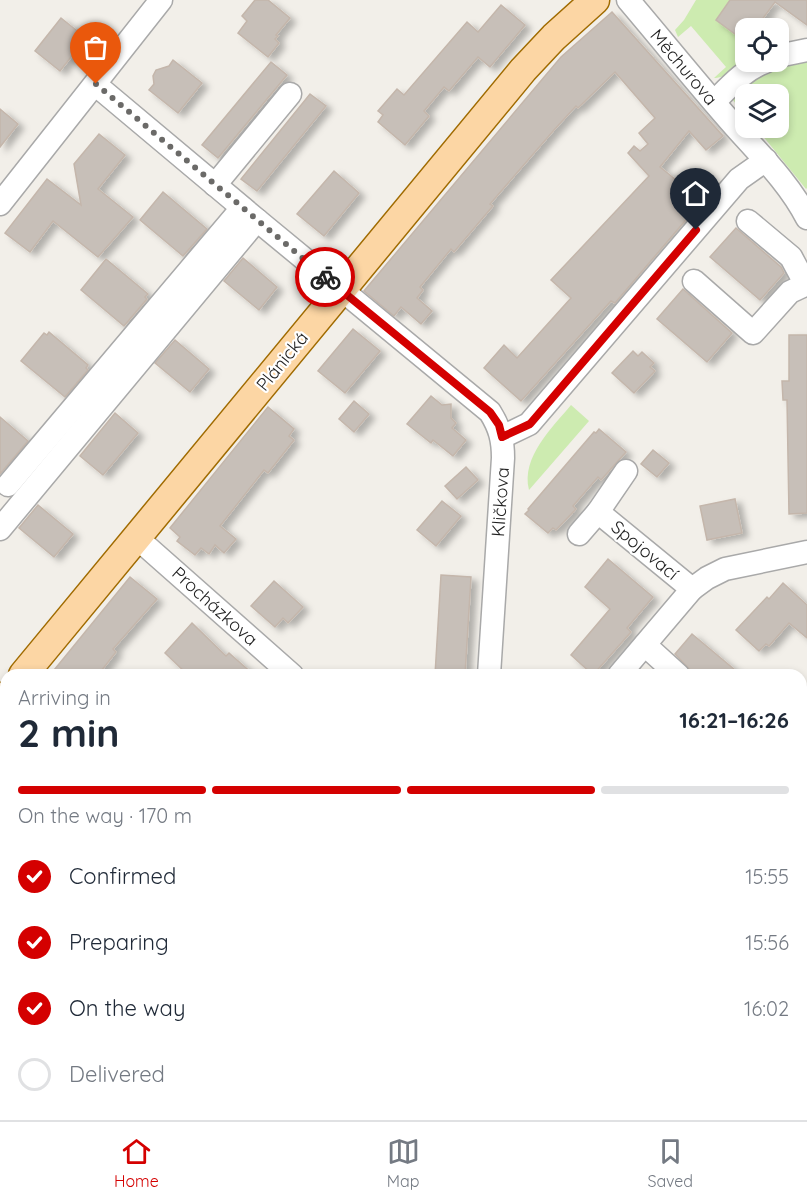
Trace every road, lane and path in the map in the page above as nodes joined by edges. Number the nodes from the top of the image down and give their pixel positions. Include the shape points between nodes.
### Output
1 (161, 0) edge
2 (595, 0) edge
3 (628, 0) edge
4 (807, 50) edge
5 (789, 54) edge
6 (747, 72) edge
7 (96, 84) junction
8 (290, 94) dead end
9 (714, 102) junction
10 (766, 160) junction
11 (215, 185) junction
12 (2, 198) edge
13 (249, 214) junction
14 (807, 218) edge
15 (748, 221) dead end
16 (694, 282) dead end
17 (807, 285) edge
18 (341, 290) junction
19 (502, 437) junction
20 (626, 471) dead end
21 (8, 485) dead end
22 (598, 512) junction
23 (0, 529) edge
24 (579, 534) dead end
25 (137, 538) junction
26 (807, 552) edge
27 (692, 589) junction
28 (645, 645) junction
29 (29, 669) edge
30 (285, 669) edge
31 (489, 669) edge
32 (624, 669) edge
33 (671, 669) edge

1 - 7 street
2 - 18 main road, Plánická via 523,70
3 - 9 street, Měchurova
4 - 5 street
6 - 9 street
7 - 11 street, Kličkova
7 - 12 street
8 - 11 street
9 - 10 street, Měchurova
10 - 14 street, Měchurova
10 - 19 street via 740,179 530,424
11 - 13 street, Kličkova
13 - 18 street, Kličkova
13 - 21 street
13 - 23 street
15 - 17 street via 791,257
16 - 17 street via 753,333 790,292
18 - 19 street, Kličkova via 490,412
18 - 25 main road, Plánická
19 - 31 street, Kličkova
20 - 22 street, Spojovací
22 - 24 street, Spojovací
22 - 27 street, Spojovací
25 - 29 main road, Plánická
25 - 30 street, Procházkova
26 - 27 street, Spojovací via 725,569
27 - 28 street, Spojovací
28 - 32 street, Spojovací
28 - 33 street

